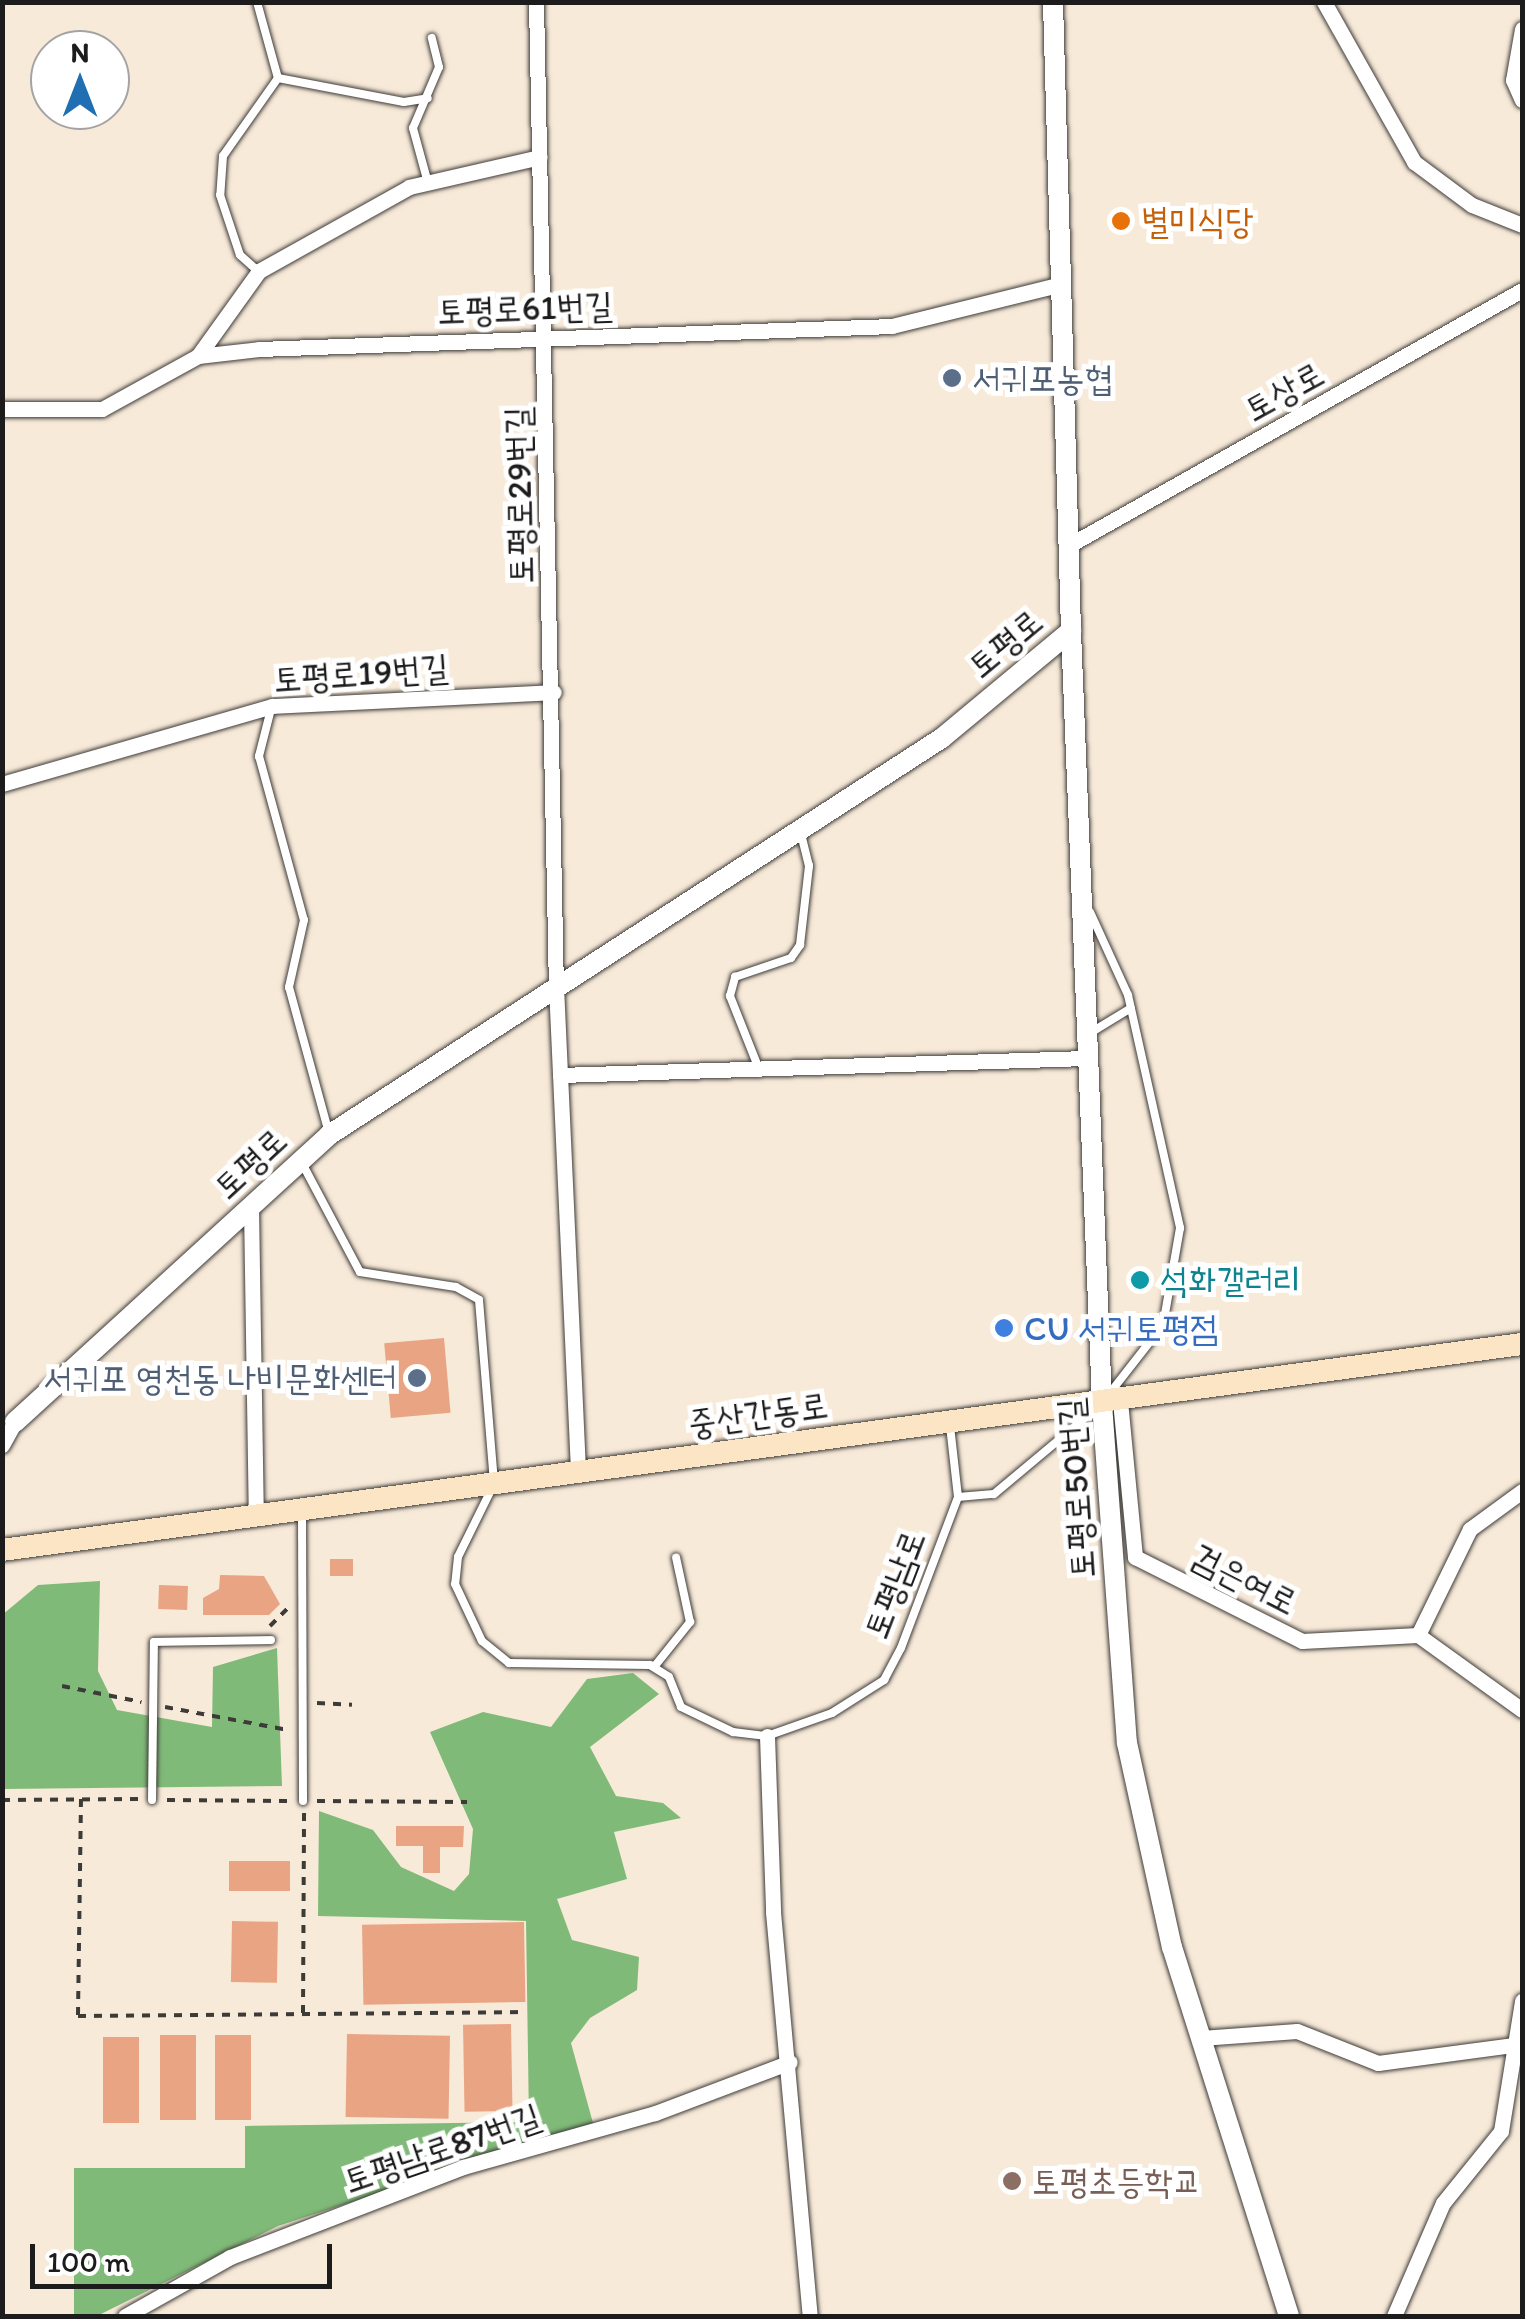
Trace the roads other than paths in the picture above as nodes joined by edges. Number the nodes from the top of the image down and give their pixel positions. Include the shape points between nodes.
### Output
1 (258, 2) edge
2 (536, 2) edge
3 (1052, 2) edge
4 (1324, 2) edge
5 (1522, 29) edge
6 (432, 38) dead end
7 (278, 78) junction
8 (428, 98) junction
9 (1522, 100) edge
10 (540, 157) junction
11 (428, 183) junction
12 (1522, 225) edge
13 (258, 271) junction
14 (1058, 285) junction
15 (1522, 290) edge
16 (545, 337) junction
17 (198, 356) junction
18 (2, 410) edge
19 (1072, 543) junction
20 (1072, 631) junction
21 (554, 692) junction
22 (272, 706) junction
23 (2, 784) edge
24 (800, 828) junction
25 (1080, 890) junction
26 (556, 986) junction
27 (1131, 1008) junction
28 (1087, 1058) junction
29 (759, 1069) junction
30 (560, 1075) junction
31 (329, 1134) junction
32 (300, 1162) junction
33 (251, 1207) junction
34 (1522, 1344) edge
35 (1111, 1403) junction
36 (949, 1424) junction
37 (9, 1426) edge
38 (2, 1445) edge
39 (578, 1474) junction
40 (494, 1484) junction
41 (1522, 1491) edge
42 (958, 1498) junction
43 (302, 1509) junction
44 (256, 1515) junction
45 (2, 1550) edge
46 (676, 1557) dead end
47 (1418, 1635) junction
48 (271, 1640) road end
49 (654, 1667) junction
50 (1522, 1710) edge
51 (767, 1736) junction
52 (152, 1800) road end
53 (303, 1801) road end
54 (1522, 2001) edge
55 (1201, 2038) junction
56 (1520, 2044) junction
57 (790, 2062) junction
58 (124, 2316) edge
59 (810, 2316) edge
60 (1290, 2316) edge
61 (1394, 2316) edge

1 - 7 lane
2 - 10 street, 토평로29번길
3 - 14 street, 토평로
4 - 12 street via 1414,162 1472,206
5 - 9 street via 1513,80
6 - 8 lane via 440,67
7 - 8 lane via 404,102
7 - 13 lane via 222,156 220,195 240,255
8 - 11 lane via 413,128
10 - 11 street
10 - 16 street, 토평로29번길
11 - 13 street
13 - 17 street
14 - 16 street, 토평로61번길 via 892,326
14 - 19 street, 토평로
15 - 19 street, 토상로
16 - 17 street, 토평로61번길
16 - 21 street, 토평로29번길
17 - 18 street, 토평로61번길 via 102,409
19 - 20 street, 토평로
20 - 24 street, 토평로 via 942,738
20 - 25 street, 토평로50번길
21 - 22 street, 토평로19번길
21 - 26 street, 토평로29번길
22 - 23 street, 토평로19번길
22 - 31 lane via 259,756 304,920 289,987
24 - 26 street, 토평로
24 - 29 lane via 810,866 800,945 791,958 736,977 730,996
25 - 27 lane, 토평남로
25 - 28 street, 토평로50번길
26 - 30 street
26 - 31 street, 토평로
27 - 28 lane via 1097,1022
27 - 35 lane, 토평남로 via 1180,1228 1162,1325
28 - 29 street
28 - 35 street, 토평로50번길
29 - 30 street
30 - 39 street
31 - 32 street, 토평로
32 - 33 street, 토평로
32 - 40 lane via 360,1272 456,1287 479,1300
33 - 37 street, 토평로
33 - 44 street
34 - 35 main road, 중산간동로
35 - 36 main road, 중산간동로
35 - 42 lane, 토평남로 via 994,1494
35 - 47 street, 검은여로 via 1135,1557 1302,1642
35 - 55 street, 토평로50번길 via 1127,1743
36 - 39 main road, 중산간동로
36 - 42 lane, 토평남로
37 - 38 street
39 - 40 main road, 중산간동로
40 - 43 main road, 중산간동로
40 - 49 lane via 458,1557 455,1584 482,1642 531,1668
41 - 47 street via 1470,1529
42 - 51 lane, 토평남로 via 884,1680
43 - 44 main road, 중산간동로
43 - 53 lane
44 - 45 main road, 중산간동로
46 - 49 lane via 690,1622
47 - 50 street
48 - 52 lane via 154,1642
49 - 51 lane via 669,1677 680,1707 706,1722
51 - 57 street
54 - 56 street
55 - 56 street via 1297,2031 1378,2063
55 - 60 street, 토평로50번길
56 - 61 street via 1502,2131 1442,2203
57 - 58 street, 토평남로87번길 via 655,2114 462,2167 230,2257
57 - 59 street

